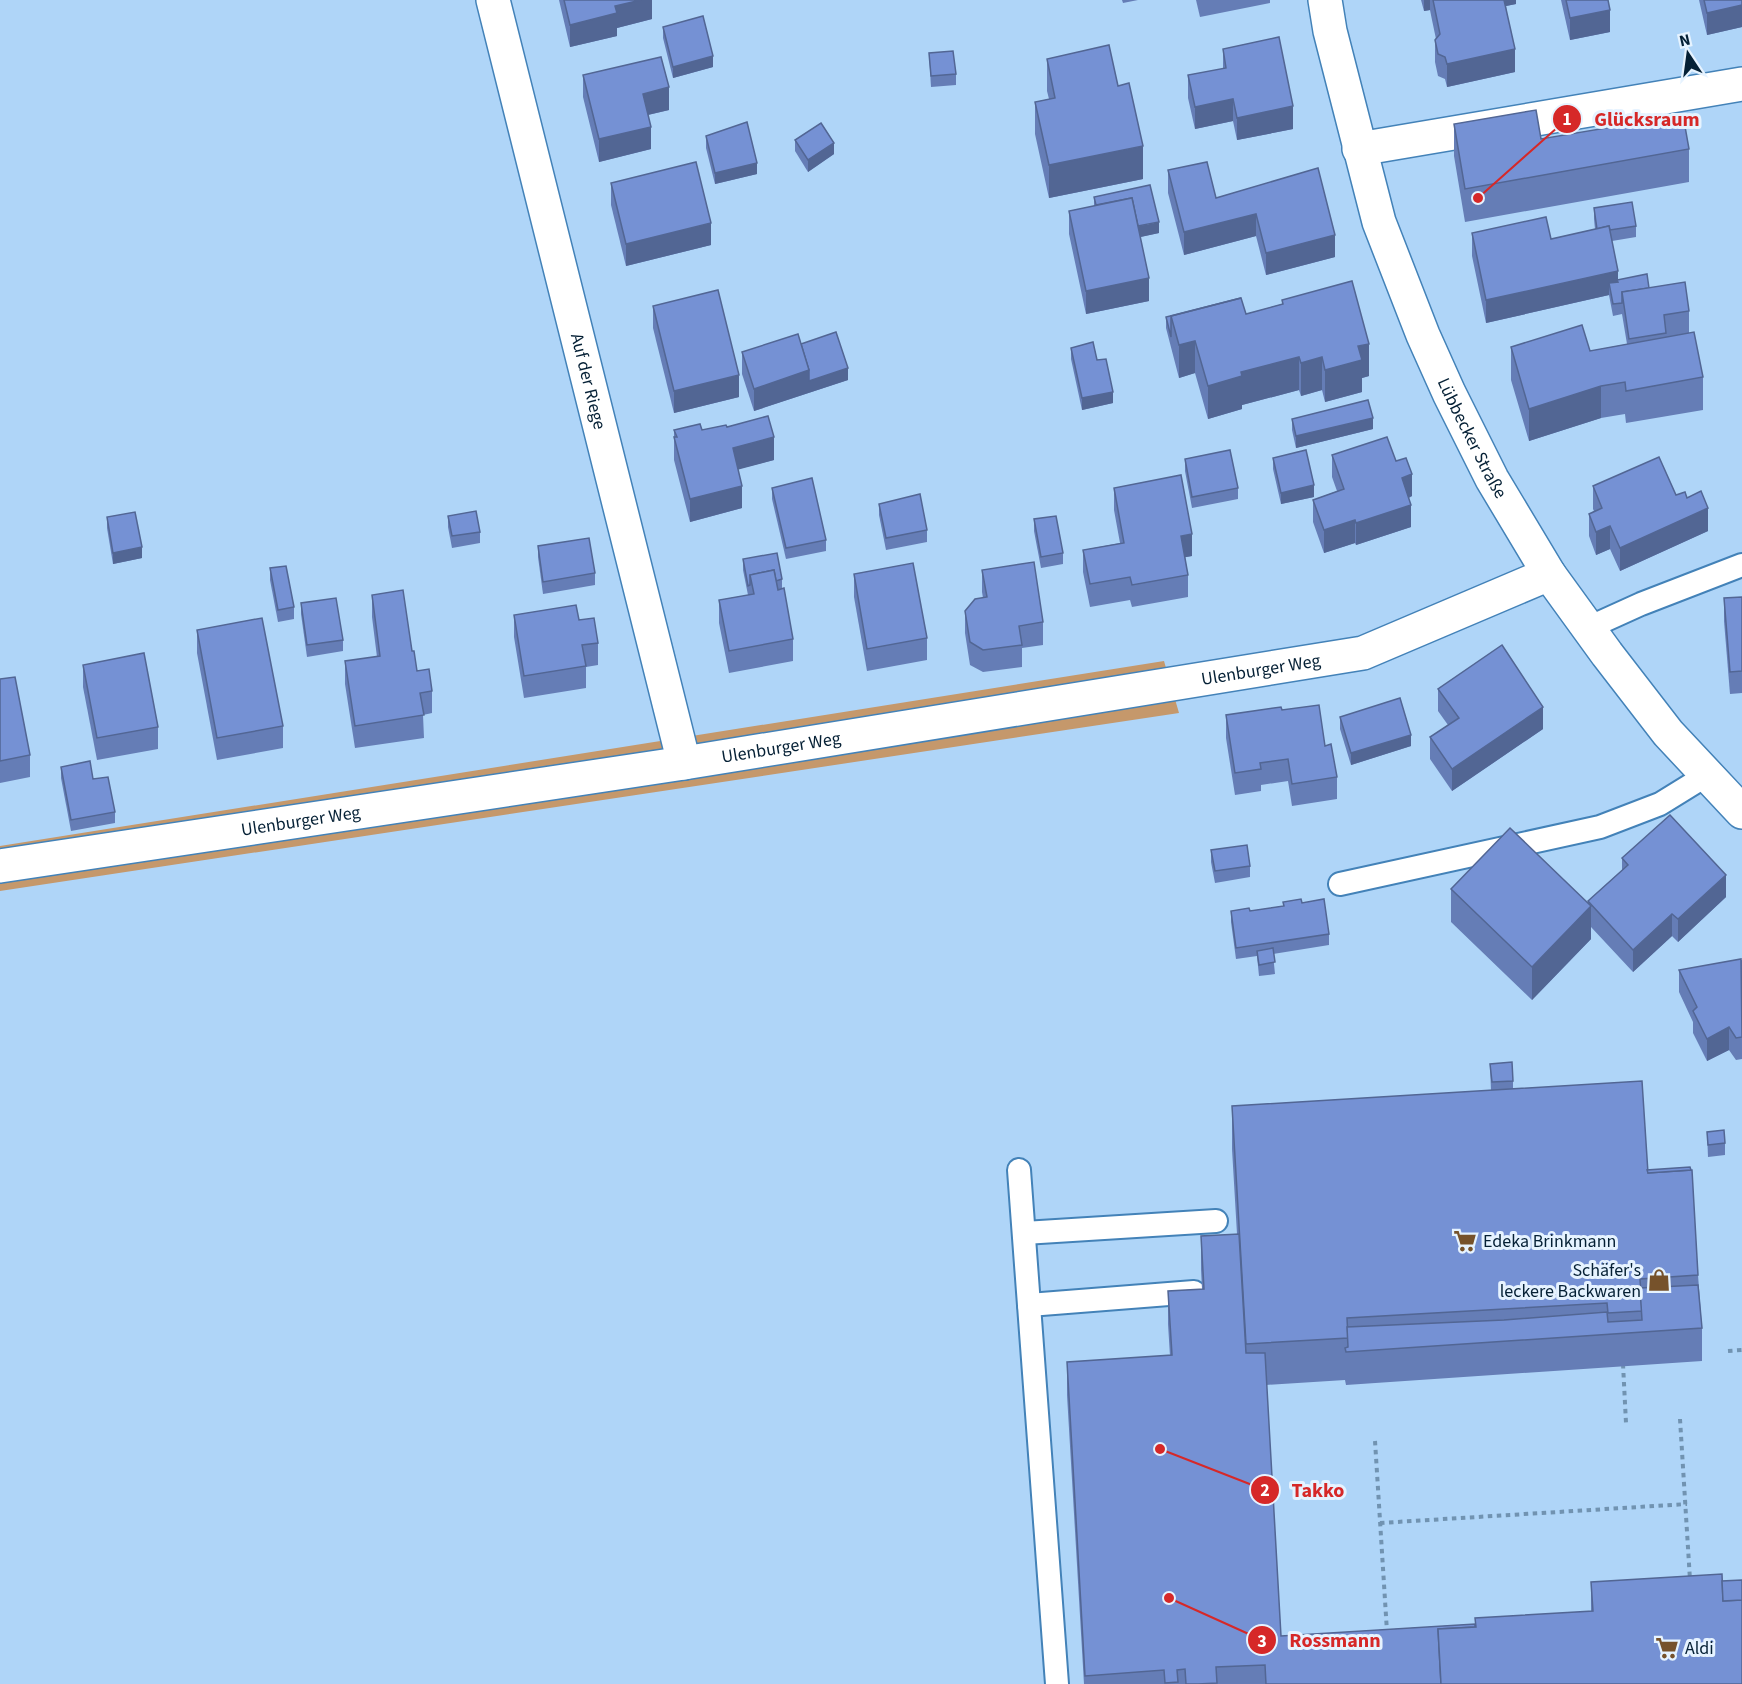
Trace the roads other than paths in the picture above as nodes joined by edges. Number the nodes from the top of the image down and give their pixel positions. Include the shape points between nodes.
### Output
1 (493, 0) edge
2 (1325, 0) edge
3 (1742, 84) edge
4 (1359, 149) junction
5 (1742, 565) edge
6 (1549, 574) junction
7 (1588, 628) junction
8 (684, 763) junction
9 (1707, 775) junction
10 (1742, 812) edge
11 (0, 866) edge
12 (1340, 884) dead end
13 (1019, 1170) dead end
14 (1216, 1221) dead end
15 (1024, 1233) junction
16 (1194, 1292) edge
17 (1029, 1305) junction
18 (1057, 1684) edge

1 - 8 street, Auf der Riege
2 - 4 street, Lübbecker Straße
3 - 4 street
4 - 6 street, Lübbecker Straße via 1379,222 1427,345 1492,479
5 - 7 lane
6 - 7 street, Lübbecker Straße
6 - 8 street, Ulenburger Weg via 1363,653
7 - 9 street, Lübbecker Straße via 1668,733
8 - 11 street, Ulenburger Weg
9 - 10 street, Lübbecker Straße
9 - 12 lane via 1660,804 1600,827
13 - 15 lane
14 - 15 lane
15 - 17 lane
16 - 17 lane
17 - 18 lane

